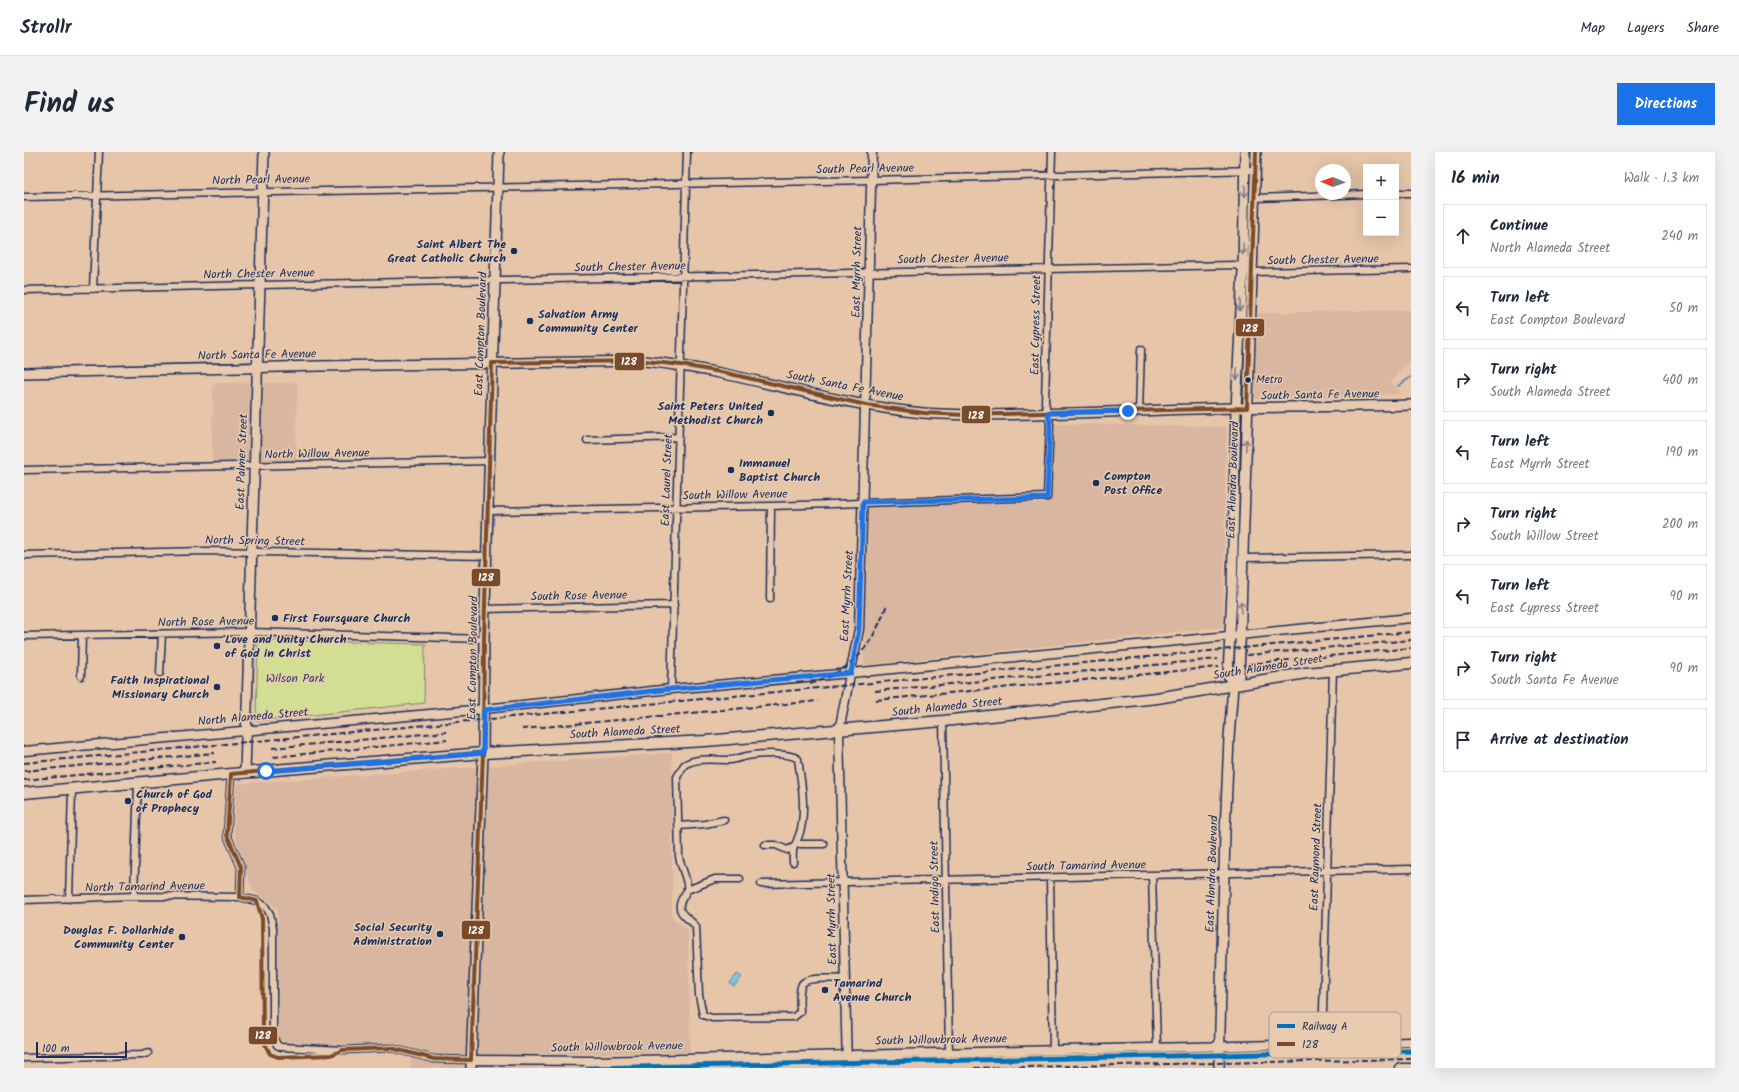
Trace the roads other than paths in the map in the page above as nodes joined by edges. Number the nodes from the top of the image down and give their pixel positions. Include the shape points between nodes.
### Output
1 (99, 152) edge
2 (264, 152) edge
3 (499, 152) edge
4 (686, 152) edge
5 (872, 152) edge
6 (1052, 152) edge
7 (1246, 152) edge
8 (1256, 152) edge
9 (1255, 170) junction
10 (1245, 171) junction
11 (1051, 175) junction
12 (872, 180) junction
13 (686, 183) junction
14 (498, 186) junction
15 (264, 191) junction
16 (1399, 193) edge
17 (1411, 193) edge
18 (1363, 194) edge
19 (98, 195) junction
20 (24, 197) edge
21 (1256, 198) junction
22 (1048, 268) junction
23 (1411, 269) edge
24 (1243, 270) junction
25 (869, 272) junction
26 (1252, 272) junction
27 (683, 278) junction
28 (494, 280) junction
29 (260, 285) junction
30 (93, 289) junction
31 (24, 290) edge
32 (1141, 349) dead end
33 (492, 363) junction
34 (681, 365) junction
35 (257, 368) junction
36 (24, 373) edge
37 (866, 405) junction
38 (1411, 405) edge
39 (1248, 408) junction
40 (1236, 409) junction
41 (1139, 411) junction
42 (1048, 413) junction
43 (679, 437) junction
44 (587, 440) dead end
45 (490, 461) junction
46 (255, 466) junction
47 (24, 470) edge
48 (1047, 498) joint
49 (863, 502) junction
50 (771, 506) junction
51 (676, 507) junction
52 (488, 511) junction
53 (251, 552) junction
54 (24, 555) edge
55 (1411, 555) edge
56 (487, 556) junction
57 (1243, 558) junction
58 (770, 599) dead end
59 (674, 605) junction
60 (485, 609) junction
61 (1411, 618) edge
62 (248, 632) junction
63 (162, 634) junction
64 (82, 635) junction
65 (1240, 635) junction
66 (24, 636) edge
67 (1230, 636) junction
68 (484, 638) junction
69 (1411, 663) edge
70 (1333, 670) junction
71 (160, 673) dead end
72 (851, 673) junction
73 (81, 676) dead end
74 (1233, 686) junction
75 (671, 689) junction
76 (484, 710) junction
77 (943, 721) junction
78 (246, 730) junction
79 (839, 731) junction
80 (24, 751) edge
81 (483, 753) junction
82 (245, 773) junction
83 (231, 774) junction
84 (138, 783) junction
85 (72, 789) junction
86 (24, 793) edge
87 (724, 820) dead end
88 (679, 826) junction
89 (824, 844) dead end
90 (765, 845) dead end
91 (795, 845) junction
92 (793, 862) dead end
93 (1411, 869) edge
94 (1327, 871) junction
95 (1224, 874) junction
96 (1152, 875) junction
97 (740, 878) dead end
98 (1050, 878) junction
99 (946, 880) junction
100 (843, 882) junction
101 (761, 884) dead end
102 (687, 890) junction
103 (134, 896) junction
104 (240, 897) junction
105 (69, 899) junction
106 (24, 900) edge
107 (845, 979) junction
108 (1323, 1012) edge
109 (1401, 1042) edge
110 (1411, 1042) edge
111 (1219, 1046) junction
112 (1269, 1046) edge
113 (1156, 1048) junction
114 (1053, 1050) junction
115 (148, 1053) dead end
116 (949, 1053) junction
117 (847, 1054) junction
118 (24, 1058) edge
119 (471, 1064) edge
120 (847, 1066) edge
121 (1219, 1066) edge
122 (1401, 1068) edge
123 (1411, 1068) edge

1 - 19 street
2 - 15 main road, East Palmer Street
3 - 14 main road, East Compton Boulevard
4 - 13 street, East Laurel Street
5 - 12 street, East Myrrh Street
6 - 11 street, East Cypress Street
7 - 10 main road, East Alondra Boulevard
8 - 9 main road, East Alondra Boulevard
9 - 10 street, South Pearl Avenue
9 - 21 main road, East Alondra Boulevard
10 - 11 street, South Pearl Avenue
10 -> 24 main road, East Alondra Boulevard
11 - 12 street, South Pearl Avenue
11 - 22 street, East Cypress Street
12 - 13 street, South Pearl Avenue
12 - 25 street, East Myrrh Street
13 - 14 street, South Pearl Avenue
13 - 27 street, East Laurel Street
14 - 15 street, North Pearl Avenue
14 - 28 main road, East Compton Boulevard
15 - 19 street, North Pearl Avenue
15 - 29 main road, East Palmer Street
16 - 17 street
18 - 21 street
19 - 20 street, North Pearl Avenue
19 - 30 street
21 - 26 main road, East Alondra Boulevard
22 - 24 street, South Chester Avenue via 1236,264
22 - 25 street, South Chester Avenue
22 - 42 street, East Cypress Street via 1045,402
23 - 26 street, South Chester Avenue
24 - 26 street, South Chester Avenue
24 -> 40 main road, East Alondra Boulevard
25 - 27 street, South Chester Avenue
25 - 37 street, East Myrrh Street
26 - 39 main road, East Alondra Boulevard
27 - 28 street, South Chester Avenue
27 - 34 street, East Laurel Street
28 - 29 street, North Chester Avenue
28 - 33 main road, East Compton Boulevard
29 - 30 street, North Chester Avenue
29 - 35 main road, East Palmer Street
30 - 31 street, North Chester Avenue
32 - 41 street
33 - 34 main road, South Santa Fe Avenue via 645,361
33 - 35 main road, North Santa Fe Avenue
33 - 45 main road, East Compton Boulevard
34 - 37 main road, South Santa Fe Avenue
34 - 43 street, East Laurel Street
35 - 36 main road, North Santa Fe Avenue
35 - 46 main road, East Palmer Street
37 - 42 main road, South Santa Fe Avenue via 958,415
37 - 49 street, East Myrrh Street
38 - 39 main road, South Santa Fe Avenue
39 - 40 main road, South Santa Fe Avenue
57 -> 39 main road, East Alondra Boulevard
40 - 41 main road, South Santa Fe Avenue
40 - 67 main road, East Alondra Boulevard
41 - 42 main road, South Santa Fe Avenue
42 - 48 street, East Cypress Street via 1050,424
43 - 44 street
43 - 51 street, East Laurel Street
45 - 46 street, North Willow Avenue
45 - 52 main road, East Compton Boulevard
46 - 47 street, North Willow Avenue
46 - 53 main road, East Palmer Street
48 - 49 street, South Willow Avenue
49 - 50 street, South Willow Avenue
49 - 72 street, East Myrrh Street via 859,629
50 - 51 street, South Willow Avenue
50 - 58 street
51 - 52 street, South Willow Avenue
51 - 59 street, East Laurel Street
52 - 56 main road, East Compton Boulevard
53 - 54 street, North Spring Street
53 - 56 street, North Spring Street
53 - 62 main road, East Palmer Street
55 - 57 street
56 - 60 main road, East Compton Boulevard
65 -> 57 main road, East Alondra Boulevard
59 - 60 street, South Rose Avenue
59 - 75 street, East Laurel Street
60 - 68 main road, East Compton Boulevard
61 - 65 street
62 - 63 street, North Rose Avenue
62 - 68 street, North Rose Avenue
62 - 78 main road, East Palmer Street
63 - 64 street, North Rose Avenue
63 - 71 street
64 - 66 street, North Rose Avenue
64 - 73 street
65 - 67 street
65 - 74 main road, East Alondra Boulevard via 1239,676
67 - 72 street
67 - 74 main road, East Alondra Boulevard via 1228,675
68 - 76 main road, East Compton Boulevard
69 - 70 main road, South Alameda Street
70 - 74 main road, South Alameda Street
70 - 94 street, East Raymond Street
72 - 75 street
72 - 79 street, East Myrrh Street
74 - 77 main road, South Alameda Street via 1157,698
74 - 95 main road, East Alondra Boulevard
75 - 76 street
76 - 78 street, North Alameda Street
76 - 81 main road, East Compton Boulevard
77 - 79 main road, South Alameda Street
77 - 99 street, East Indigo Street
78 - 80 street, North Alameda Street
78 - 82 main road, East Palmer Street
79 - 81 main road, South Alameda Street
79 - 100 street, East Myrrh Street
81 - 82 main road
81 - 119 main road, East Compton Boulevard
82 - 83 main road
83 - 84 main road
83 - 104 street via 227,835 241,867
84 - 85 main road
84 - 103 street
85 - 86 main road
85 - 105 street
87 - 88 street
88 - 91 street via 677,777 684,765 690,761 791,755 798,759 803,790 802,825
88 - 102 street via 680,866 687,881
89 - 91 street
90 - 91 street via 776,845 787,850
91 - 92 street
93 - 94 street, South Tamarind Avenue
94 - 95 street, South Tamarind Avenue
94 - 108 street, East Raymond Street
95 - 96 street, South Tamarind Avenue
95 - 111 main road, East Alondra Boulevard
96 - 98 street, South Tamarind Avenue
96 - 113 street
97 - 102 street via 715,879
98 - 99 street, South Tamarind Avenue
98 - 114 street
99 - 100 street, South Tamarind Avenue
99 - 116 street, East Indigo Street
100 - 101 street, South Tamarind Avenue
100 - 107 street, East Myrrh Street
102 - 107 street via 680,902 680,909 696,927 699,995 703,1015 712,1018 794,1016 800,1012 800,994 803,983 808,979
103 - 104 street, North Tamarind Avenue
103 - 105 street, North Tamarind Avenue
104 - 119 street, North Tamarind Avenue via 265,906 270,914 273,928 273,1036 277,1045 343,1050 391,1048 434,1059
105 - 106 street, North Tamarind Avenue
107 - 117 street, East Myrrh Street
109 - 110 street, South Willowbrook Avenue
111 - 112 street, South Willowbrook Avenue
111 - 113 street, South Willowbrook Avenue
111 - 121 main road, East Alondra Boulevard
113 - 114 street, South Willowbrook Avenue
114 - 116 street, South Willowbrook Avenue
115 - 118 street
116 - 117 street, South Willowbrook Avenue
117 - 119 street, South Willowbrook Avenue
117 - 120 street, East Myrrh Street
122 - 123 street

